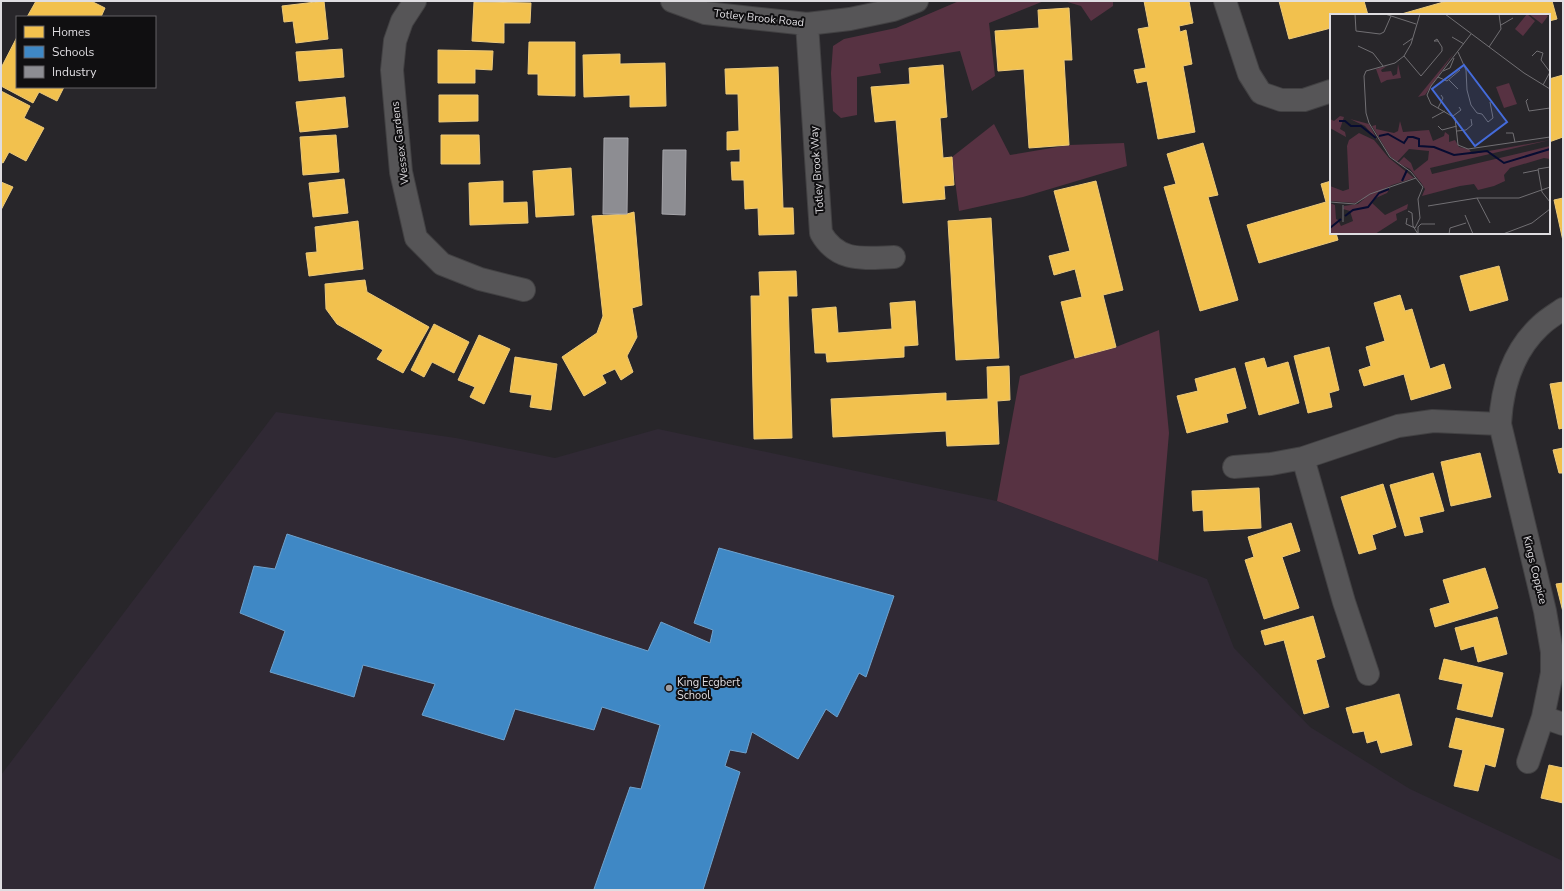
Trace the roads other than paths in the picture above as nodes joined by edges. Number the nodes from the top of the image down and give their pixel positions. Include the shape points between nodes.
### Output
1 (415, 1) edge
2 (672, 1) edge
3 (917, 1) edge
4 (1225, 1) edge
5 (807, 24) junction
6 (1330, 91) edge
7 (894, 256) dead end
8 (524, 290) dead end
9 (1563, 309) edge
10 (1500, 424) junction
11 (1303, 458) junction
12 (1234, 467) dead end
13 (1368, 674) dead end
14 (1553, 721) edge
15 (1528, 762) dead end

1 - 8 street, Wessex Gardens via 402,21 394,41 392,70 401,172 416,238 442,264 480,279
2 - 5 street, Totley Brook Road via 705,13
3 - 5 street, Totley Brook Road via 893,10 850,19
4 - 6 street via 1250,74 1261,92 1281,100 1304,100
5 - 7 street, Totley Brook Way via 821,233 828,245 838,253 861,258
9 - 10 street, Kings Coppice via 1540,326 1520,351 1507,376 1501,401
10 - 11 street via 1433,421 1398,426
10 - 14 street, Kings Coppice via 1545,611 1552,652
11 - 12 street
11 - 13 street via 1344,602
14 - 15 street, Kings Coppice

